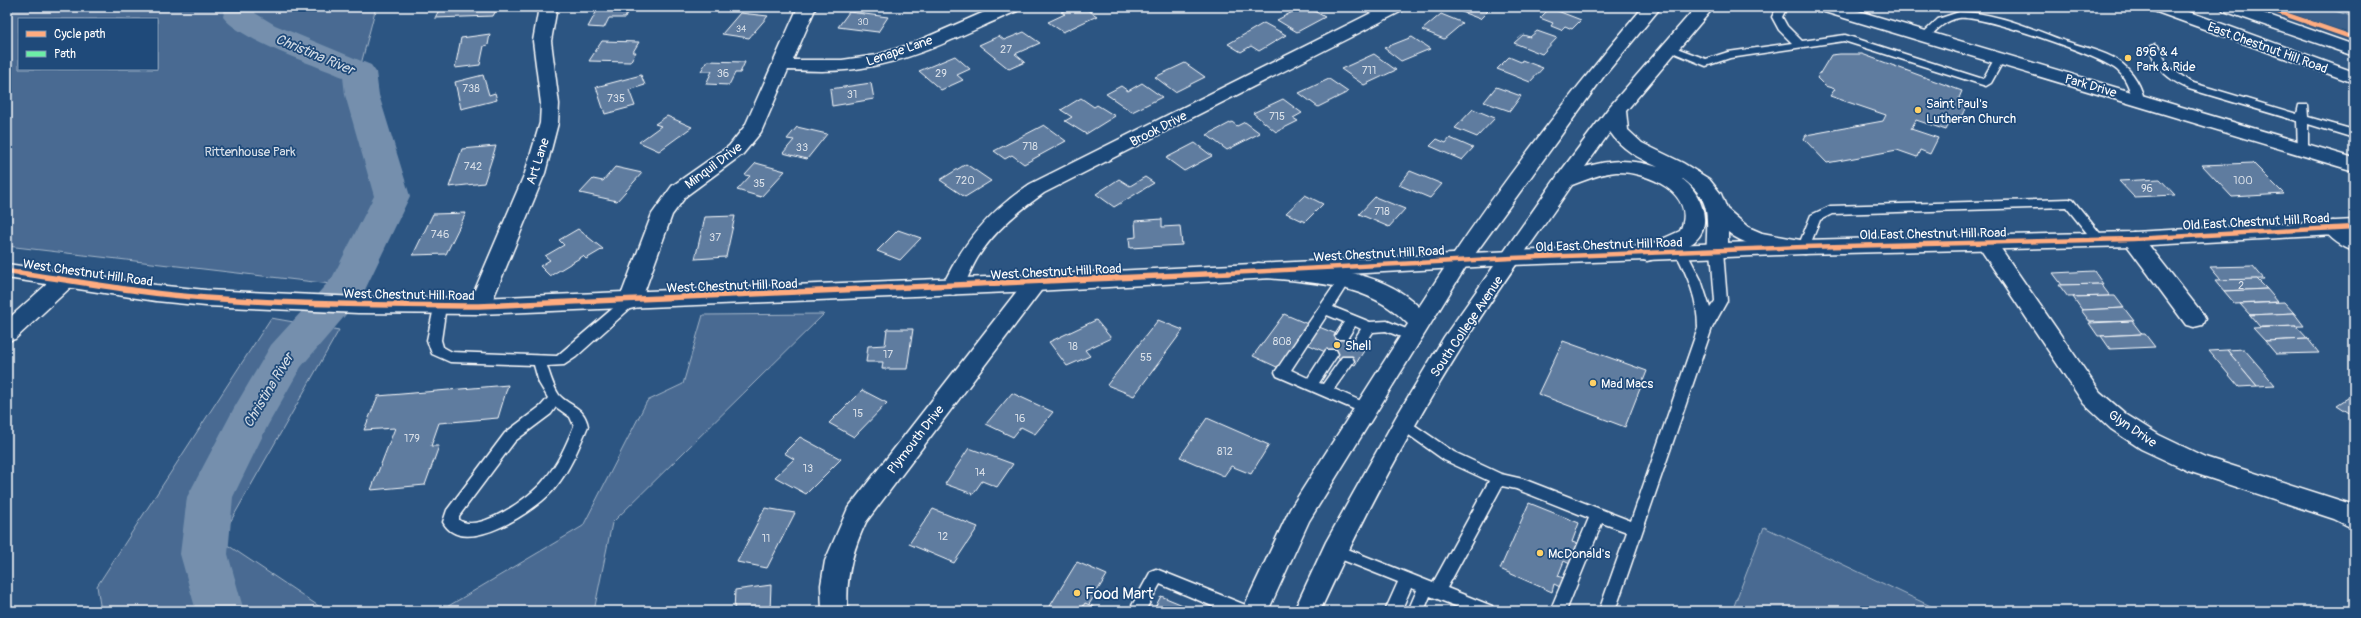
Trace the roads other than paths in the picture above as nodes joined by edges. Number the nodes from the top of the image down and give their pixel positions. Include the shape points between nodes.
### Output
1 (548, 7) edge
2 (807, 7) edge
3 (1011, 7) edge
4 (1396, 7) edge
5 (1652, 7) edge
6 (1705, 7) edge
7 (1782, 7) edge
8 (1827, 7) edge
9 (2160, 7) edge
10 (2230, 7) edge
11 (1925, 36) junction
12 (1800, 45) junction
13 (2155, 47) dead end
14 (1670, 49) junction
15 (2354, 51) edge
16 (2000, 58) junction
17 (782, 65) junction
18 (2354, 78) edge
19 (2139, 99) junction
20 (2303, 107) dead end
21 (1617, 110) junction
22 (2303, 119) junction
23 (2354, 134) edge
24 (2302, 149) junction
25 (2354, 165) edge
26 (1565, 180) junction
27 (1718, 213) junction
28 (2354, 227) edge
29 (2333, 228) junction
30 (2133, 239) junction
31 (2099, 240) junction
32 (1986, 242) junction
33 (2354, 244) edge
34 (1804, 247) junction
35 (1717, 251) junction
36 (1681, 252) junction
37 (1647, 254) junction
38 (1512, 258) junction
39 (1460, 260) junction
40 (1258, 270) junction
41 (7, 271) edge
42 (65, 280) junction
43 (1344, 280) junction
44 (1035, 283) junction
45 (953, 287) junction
46 (630, 301) junction
47 (440, 306) junction
48 (479, 306) junction
49 (1325, 309) junction
50 (2194, 319) dead end
51 (1352, 320) junction
52 (1369, 327) junction
53 (1705, 328) junction
54 (1416, 329) junction
55 (7, 333) edge
56 (1342, 336) dead end
57 (1359, 343) dead end
58 (1330, 354) dead end
59 (539, 360) junction
60 (1347, 361) dead end
61 (1311, 384) junction
62 (1326, 391) junction
63 (555, 399) junction
64 (1365, 409) junction
65 (1404, 424) junction
66 (1498, 479) junction
67 (1598, 515) junction
68 (2354, 518) edge
69 (1635, 529) junction
70 (1335, 550) junction
71 (1407, 579) junction
72 (1431, 589) junction
73 (835, 611) edge
74 (1136, 611) edge
75 (1242, 611) edge
76 (1255, 611) edge
77 (1307, 611) edge
78 (1393, 611) edge
79 (1416, 611) edge
80 (1486, 611) edge
81 (1558, 611) edge
82 (1607, 611) edge

1 - 48 street, Art Lane via 542,41 550,104 549,123 535,173
2 - 17 street, Minquil Drive
3 - 17 street, Lenape Lane via 878,60 845,65
4 - 45 street, Brook Drive via 1022,198 1009,207 985,232 966,259
5 - 39 street via 1598,72
6 - 14 street, South College Avenue
7 - 12 lane via 1777,17 1783,28
8 - 11 street, Park Drive
9 - 18 street, East Chestnut Hill Road
10 - 15 street, East Chestnut Hill Road
11 - 16 street, Park Drive
11 - 19 lane via 1936,23 1957,16 2001,22 2108,59 2122,68 2137,86
12 - 14 lane via 1728,55 1706,63
12 - 16 lane via 1845,38 1856,40 1986,83
13 - 22 lane via 2156,57 2178,80
14 - 21 street, South College Avenue
16 - 19 street, Park Drive
17 - 46 street, Minquil Drive via 762,114 746,139 721,162 679,191 669,202 656,228
19 - 24 street, Park Drive
20 - 22 lane
21 - 26 street, South College Avenue
21 - 27 street via 1619,132 1630,144 1691,174 1711,193
22 - 23 lane
22 - 24 lane
24 - 25 street, Park Drive
26 - 37 street via 1603,168 1623,167 1653,171 1682,189 1692,201 1694,221 1688,236
26 - 38 street, South College Avenue
27 - 34 street via 1741,232 1758,239
27 - 35 street
28 - 29 street, Old East Chestnut Hill Road
29 - 30 street, Old East Chestnut Hill Road
29 - 33 street
30 - 31 street, Old East Chestnut Hill Road
30 - 50 street
31 - 32 street, Old East Chestnut Hill Road
31 - 34 lane via 2069,203 2061,203 1830,210 1815,218
32 - 34 street, Old East Chestnut Hill Road
32 - 68 street, Glyn Drive via 2092,398 2119,422 2150,442 2197,464 2342,511
34 - 35 street, Old East Chestnut Hill Road
35 - 36 street, Old East Chestnut Hill Road
35 - 53 lane via 1721,301
36 - 37 street, Old East Chestnut Hill Road
36 - 53 lane via 1694,275 1706,310
37 - 38 street, Old East Chestnut Hill Road
38 - 39 street, Old East Chestnut Hill Road
38 - 65 street, South College Avenue via 1452,343
39 - 40 street, West Chestnut Hill Road
39 - 54 street
40 - 43 street
40 - 44 street, West Chestnut Hill Road
41 - 42 street, West Chestnut Hill Road
42 - 47 street, West Chestnut Hill Road via 156,293 358,305
42 - 55 street
43 - 49 lane
43 - 54 street via 1373,287 1397,299
44 - 45 street, West Chestnut Hill Road
44 - 73 street, Plymouth Drive via 857,515 843,542 836,566 833,594
45 - 46 street, West Chestnut Hill Road
46 - 48 street, West Chestnut Hill Road
46 - 59 lane via 559,361
47 - 48 street, West Chestnut Hill Road
47 - 59 lane via 434,340 437,350 450,356
49 - 51 lane
49 - 61 lane via 1282,372
51 - 52 lane
51 - 56 lane
52 - 54 lane
52 - 57 lane
53 - 69 lane
54 - 64 street
58 - 61 lane
59 - 63 lane via 546,383
60 - 62 lane
61 - 62 lane
62 - 64 lane
63 - 63 lane via 546,410 510,437 452,514 450,522 459,528 469,530 482,527 504,518 541,494 550,485 564,464 581,426 581,420 574,412
64 - 76 street via 1299,516
65 - 66 lane via 1449,456
65 - 70 street, South College Avenue
66 - 67 lane via 1518,483
66 - 72 lane
67 - 69 lane
67 - 81 lane
69 - 82 lane
70 - 71 lane
70 - 77 street, South College Avenue
71 - 72 lane
71 - 78 lane
72 - 79 lane
72 - 80 lane
74 - 75 lane via 1156,576

